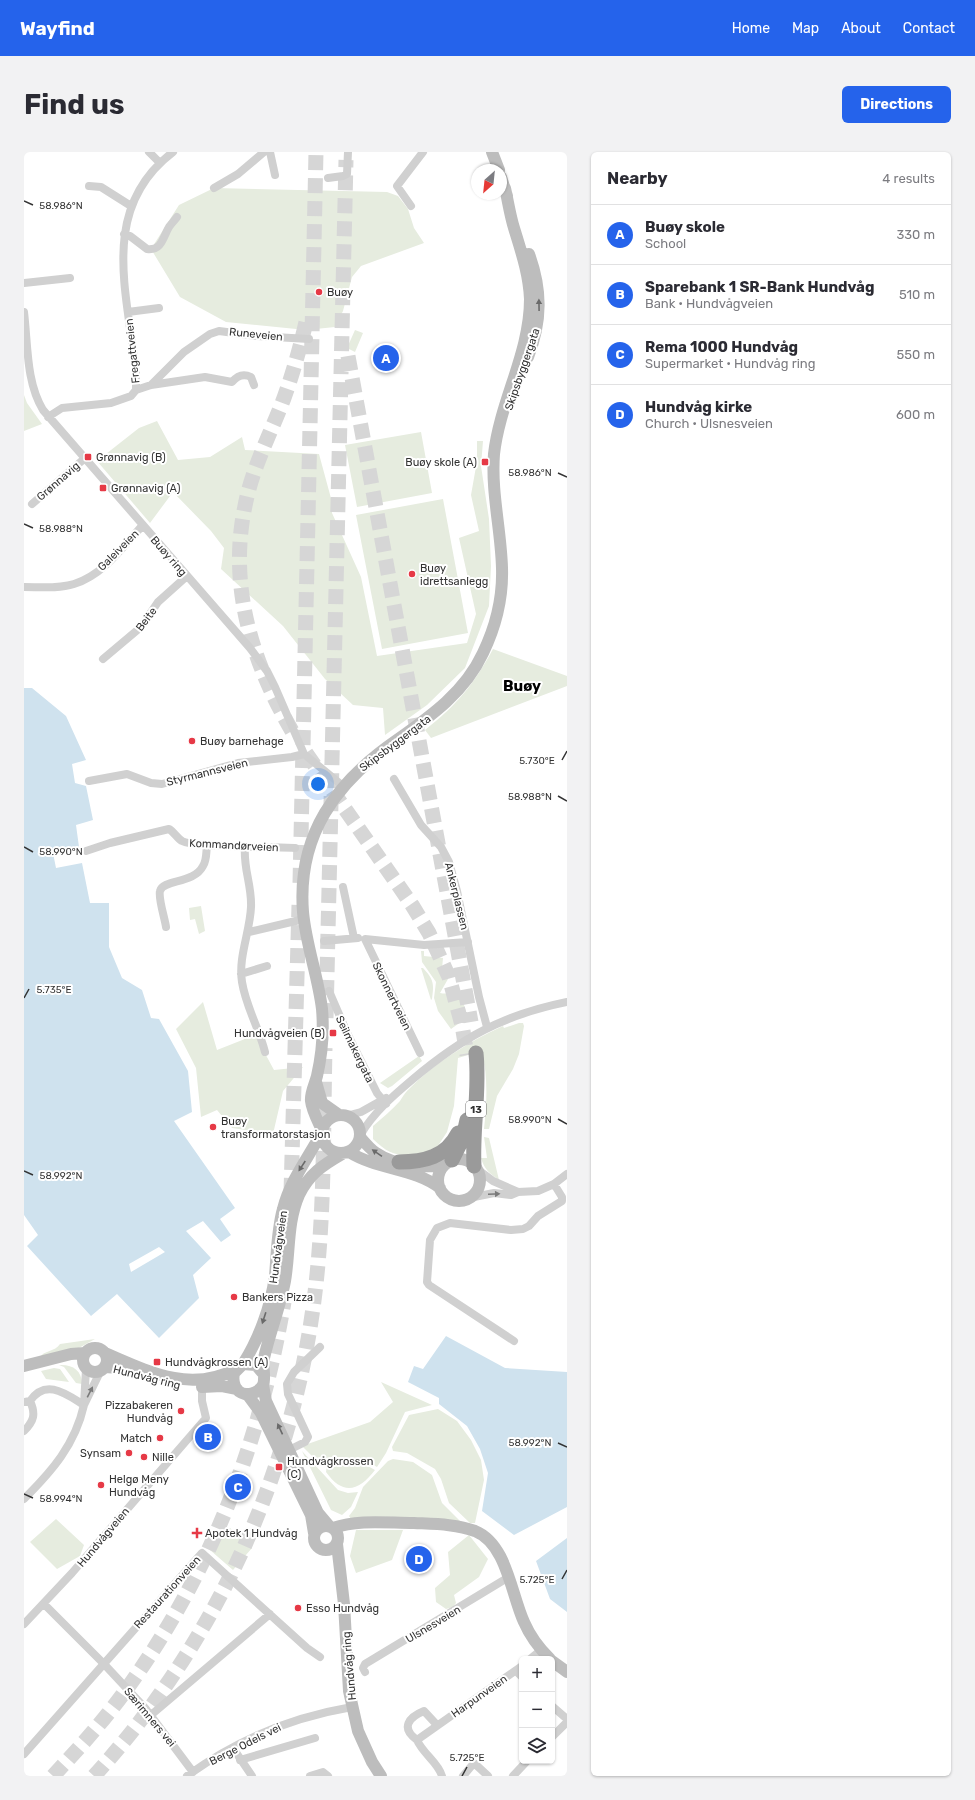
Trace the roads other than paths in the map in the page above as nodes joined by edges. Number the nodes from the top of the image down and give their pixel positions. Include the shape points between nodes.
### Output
1 (149, 152) edge
2 (173, 152) edge
3 (264, 152) edge
4 (270, 152) edge
5 (348, 152) edge
6 (423, 152) edge
7 (492, 152) edge
8 (159, 162) junction
9 (496, 164) edge
10 (275, 175) dead end
11 (328, 178) dead end
12 (89, 186) dead end
13 (214, 188) dead end
14 (507, 194) edge
15 (131, 206) junction
16 (411, 206) dead end
17 (178, 217) dead end
18 (124, 234) junction
19 (70, 278) dead end
20 (24, 283) edge
21 (158, 308) dead end
22 (24, 312) edge
23 (128, 312) junction
24 (309, 339) dead end
25 (254, 384) dead end
26 (151, 385) junction
27 (136, 390) junction
28 (48, 417) junction
29 (84, 459) junction
30 (32, 504) dead end
31 (142, 526) junction
32 (187, 576) junction
33 (24, 587) edge
34 (103, 659) dead end
35 (304, 754) junction
36 (394, 779) dead end
37 (88, 781) dead end
38 (343, 786) junction
39 (207, 845) junction
40 (245, 846) junction
41 (295, 848) dead end
42 (86, 851) dead end
43 (343, 887) dead end
44 (304, 919) junction
45 (166, 927) dead end
46 (249, 932) junction
47 (354, 938) junction
48 (364, 939) junction
49 (324, 941) dead end
50 (468, 942) junction
51 (266, 966) dead end
52 (241, 974) junction
53 (329, 991) dead end
54 (567, 1002) edge
55 (486, 1027) junction
56 (265, 1052) dead end
57 (420, 1053) dead end
58 (316, 1081) junction
59 (384, 1102) junction
60 (467, 1112) junction
61 (342, 1115) junction
62 (322, 1131) junction
63 (361, 1136) junction
64 (346, 1153) junction
65 (399, 1162) junction
66 (449, 1162) junction
67 (476, 1167) junction
68 (567, 1174) edge
69 (554, 1184) junction
70 (440, 1188) junction
71 (518, 1192) junction
72 (469, 1198) junction
73 (514, 1341) dead end
74 (320, 1348) dead end
75 (85, 1353) junction
76 (105, 1353) junction
77 (45, 1361) junction
78 (24, 1366) edge
79 (240, 1367) junction
80 (85, 1368) junction
81 (103, 1369) junction
82 (262, 1372) junction
83 (263, 1385) junction
84 (202, 1387) junction
85 (242, 1391) junction
86 (27, 1402) edge
87 (84, 1405) junction
88 (24, 1430) edge
89 (289, 1450) junction
90 (24, 1499) edge
91 (361, 1522) junction
92 (331, 1527) junction
93 (314, 1534) junction
94 (337, 1542) junction
95 (324, 1550) junction
96 (340, 1574) junction
97 (509, 1577) junction
98 (44, 1604) junction
99 (270, 1614) junction
100 (24, 1624) edge
101 (541, 1650) junction
102 (534, 1656) edge
103 (547, 1656) edge
104 (320, 1657) dead end
105 (555, 1663) edge
106 (104, 1664) junction
107 (365, 1672) dead end
108 (519, 1672) edge
109 (567, 1672) edge
110 (352, 1707) junction
111 (555, 1709) edge
112 (151, 1715) junction
113 (567, 1720) edge
114 (437, 1725) junction
115 (555, 1734) edge
116 (315, 1738) dead end
117 (417, 1740) junction
118 (232, 1748) junction
119 (24, 1754) edge
120 (240, 1760) junction
121 (525, 1764) edge
122 (190, 1774) edge
123 (252, 1776) edge
124 (310, 1776) edge
125 (328, 1776) edge
126 (381, 1776) edge
127 (442, 1776) edge
128 (463, 1776) edge
129 (488, 1776) edge
130 (513, 1776) edge

1 - 8 street
2 - 8 street, Fregattveien
3 - 13 street via 238,174
4 - 10 street
5 - 11 street via 347,174
6 - 16 street via 397,186
7 - 9 main road
8 - 15 street, Fregattveien
12 - 15 street via 101,187
14 - 38 main road, Skipsbyggergata via 536,274 540,305 536,335 498,434 494,453 502,562 502,589 498,612 489,640 473,670 452,697 437,711 382,750
15 - 18 street, Fregattveien
17 - 18 street via 169,227 164,240 153,249 147,249
18 - 23 street, Fregattveien via 122,261
19 - 20 street
21 - 23 street, Fregattveien
22 - 28 street, Buøy ring via 33,385 40,405
23 - 27 street, Fregattveien via 136,368
24 - 26 street, Runeveien via 219,331 210,334 184,352
25 - 26 street, Runeveien via 251,378 241,375 232,382 205,377
26 - 27 street, Runeveien
27 - 28 street, Runeveien via 131,396 111,404 62,408
28 - 29 street, Buøy ring
29 - 30 street, Grønnavig
29 - 31 street, Buøy ring
31 - 32 street, Buøy ring
31 - 33 street, Galeiveien via 97,572 74,584
32 - 34 street, Beite via 158,602 141,627
32 - 35 street, Buøy ring via 267,671
35 - 37 street, Styrmannsveien via 292,758 238,763 162,784 151,783 127,774
35 - 38 street, Buøy ring
36 - 50 street, Ankerplassen via 421,825 446,855
38 - 44 main road, Skipsbyggergata via 319,825 307,857 303,882
39 - 40 street, Kommandørveien
39 - 42 street, Kommandørveien via 183,842 168,829
39 - 45 street via 206,862 198,873 192,878 165,884 161,888
40 - 41 street, Kommandørveien
40 - 46 street via 244,865 251,898
43 - 47 street
44 - 46 street
44 - 58 main road, Skipsbyggergata via 322,1012 322,1044
46 - 52 street
47 - 48 street
47 - 49 street
48 - 50 street via 421,945
48 - 57 street, Skonnertveien
50 - 55 street, Ankerplassen
51 - 52 street
52 - 56 street
53 - 59 street, Seilmakergata via 348,1035
54 - 55 street via 523,1013
55 - 59 street via 442,1055
58 - 61 main road, Skipsbyggergata via 322,1103
58 - 62 main road, Skipsbyggergata via 311,1102
59 - 61 street via 361,1112
59 - 63 street via 367,1123
60 - 65 highway, 13 via 455,1140 445,1151 421,1161
60 - 66 highway, 13 via 463,1138
60 - 67 highway, 13 via 471,1054 478,1083 474,1139
61 - 62 main road via 327,1121
61 - 63 main road via 356,1122
62 - 64 main road via 325,1145 336,1153
62 -> 79 main road, Hundvågveien via 293,1180 286,1198 278,1232 271,1295 255,1343
63 - 64 main road via 357,1146
65 -> 63 main road via 377,1154
64 - 70 main road via 381,1167 424,1177
64 - 82 main road, Hundvågveien via 312,1174 296,1203 291,1222 285,1281 266,1348
65 - 66 main road via 430,1167
66 - 67 main road via 464,1160
66 - 70 main road via 439,1174
67 - 71 street via 494,1181
67 - 72 main road via 480,1176 478,1189
68 - 69 street
69 - 71 street via 538,1190
69 - 73 street via 562,1201 523,1229 450,1223 437,1228 430,1240 427,1282 429,1285
70 - 72 main road via 449,1198 456,1201
72 -> 71 street via 494,1194 511,1195
74 - 89 street via 294,1372 287,1384 288,1394 308,1437 305,1442
75 - 76 main road via 95,1348
75 - 77 main road
75 - 80 main road via 82,1358
76 - 79 main road, Hundvåg ring via 158,1375 185,1380 214,1378
76 - 81 main road via 107,1360
77 - 78 main road
77 - 80 main road via 72,1363
79 - 82 main road via 256,1365
79 - 85 main road via 233,1377
80 - 81 main road via 92,1373
80 - 87 street
81 - 84 main road, Hundvåg ring via 126,1370 175,1385
87 -> 81 street
82 - 83 main road
83 - 85 main road via 256,1392
89 -> 83 main road via 266,1401
84 - 85 main road, Hundvåg ring via 222,1386
84 - 98 street, Hundvågveien via 206,1418
85 - 93 main road via 261,1413 311,1515
86 - 87 street via 51,1389 60,1391
86 - 88 street via 35,1415
87 - 90 street via 73,1438 58,1464
89 - 92 main road via 318,1513
91 - 92 main road
91 - 94 main road via 349,1527
91 - 97 main road via 435,1524 474,1530 493,1544
92 - 93 main road via 322,1526
92 - 94 main road via 337,1533
93 - 95 main road via 315,1544
94 - 95 main road via 331,1549
94 - 96 main road, Hundvåg ring
95 - 96 main road, Hundvåg ring
96 - 110 main road, Hundvåg ring
97 - 101 main road via 524,1623
97 - 107 street, Ulsnesveien via 365,1664
98 - 100 street, Hundvågveien
98 - 106 street, Særimners vei
99 - 104 street, Restaurationveien
99 - 106 street, Restaurationveien via 202,1553
99 - 112 street
101 - 102 street
101 - 103 main road
105 - 109 main road
106 - 112 street, Særimners vei
106 - 119 street
108 - 114 street, Harpunveien via 490,1687
110 - 118 street, Berge Odels vei via 280,1725
110 - 126 main road, Hundvåg ring via 358,1731
111 - 113 street
112 - 122 street, Særimners vei
113 - 115 street
114 - 117 street, Harpunveien
114 - 117 street via 424,1711 410,1720 408,1729
116 - 120 street
117 - 127 street via 425,1754 440,1769
118 - 120 street
118 - 122 street, Berge Odels vei
120 - 123 street
121 - 130 street
124 - 125 street via 323,1772
128 - 129 street via 474,1763

